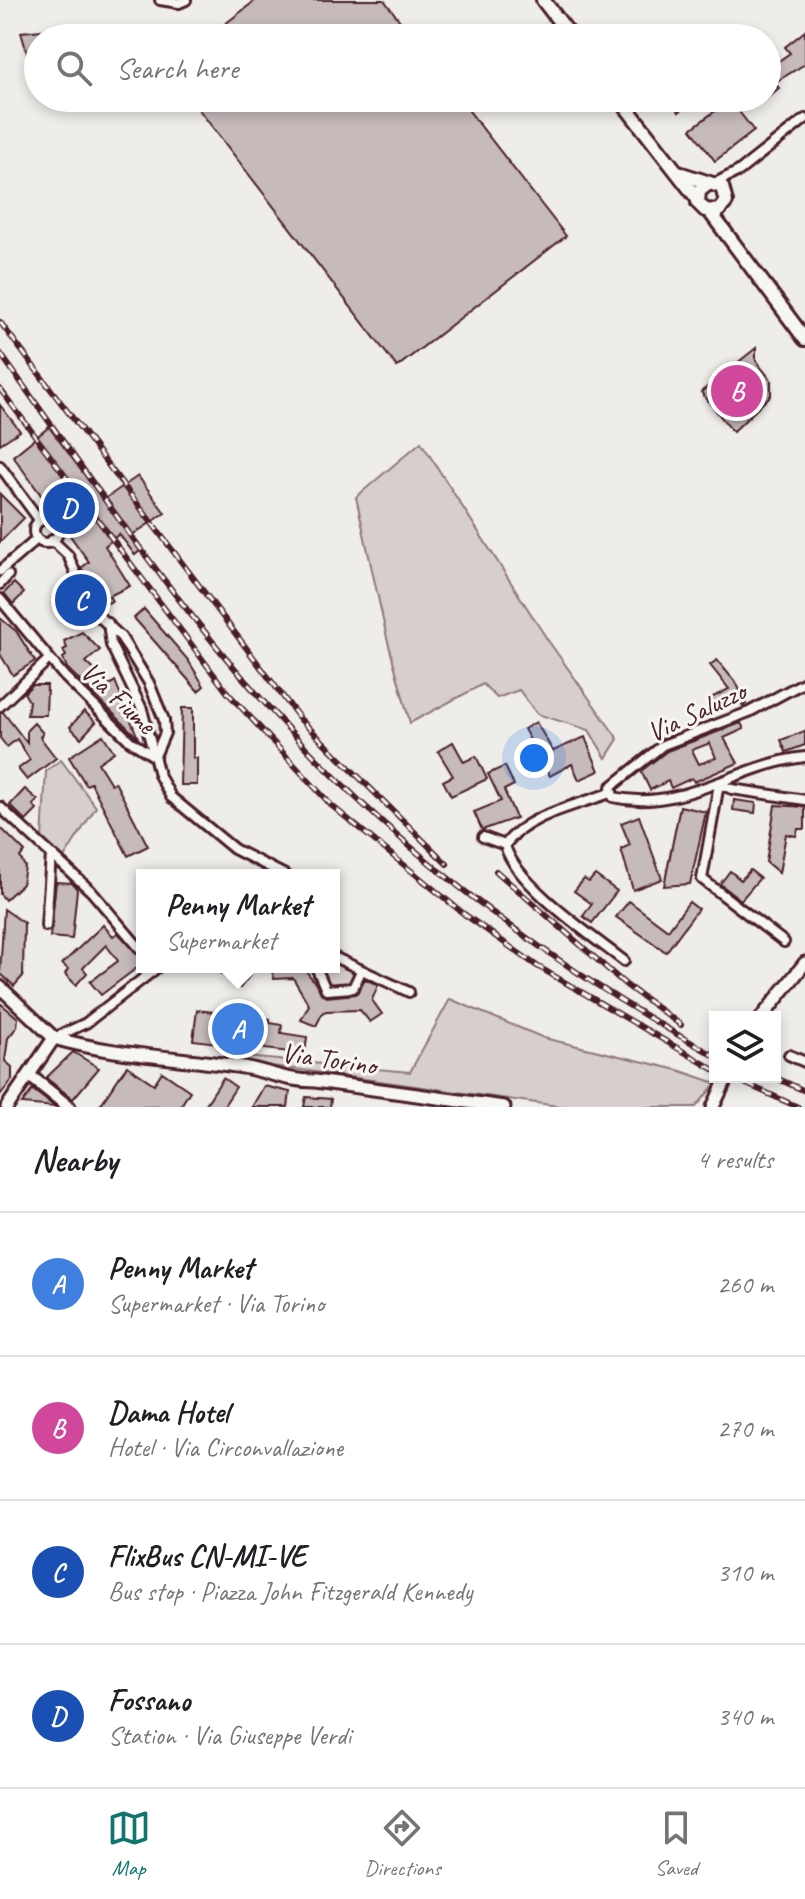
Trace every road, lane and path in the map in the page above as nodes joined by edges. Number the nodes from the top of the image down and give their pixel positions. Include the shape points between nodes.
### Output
1 (160, 0) edge
2 (186, 0) edge
3 (543, 0) edge
4 (561, 24) edge
5 (630, 112) edge
6 (805, 119) edge
7 (739, 171) junction
8 (679, 173) junction
9 (712, 184) junction
10 (697, 198) junction
11 (725, 200) junction
12 (710, 212) junction
13 (730, 239) junction
14 (805, 339) edge
15 (0, 466) edge
16 (40, 521) junction
17 (37, 539) junction
18 (52, 540) junction
19 (4, 573) edge
20 (0, 584) edge
21 (0, 599) edge
22 (108, 623) junction
23 (48, 660) junction
24 (805, 682) edge
25 (0, 706) edge
26 (155, 757) junction
27 (805, 757) edge
28 (719, 784) junction
29 (612, 790) junction
30 (805, 800) edge
31 (0, 807) edge
32 (483, 837) dead end
33 (505, 845) junction
34 (51, 855) junction
35 (273, 869) edge
36 (46, 926) dead end
37 (784, 942) dead end
38 (136, 944) edge
39 (340, 960) edge
40 (624, 961) dead end
41 (805, 963) edge
42 (361, 971) junction
43 (148, 973) edge
44 (319, 973) edge
45 (0, 987) edge
46 (409, 992) dead end
47 (767, 1011) edge
48 (82, 1025) junction
49 (54, 1038) junction
50 (87, 1046) junction
51 (789, 1055) dead end
52 (805, 1062) edge
53 (30, 1076) junction
54 (724, 1083) edge
55 (714, 1102) edge
56 (7, 1107) edge
57 (69, 1107) edge
58 (504, 1107) edge

1 - 2 street
3 - 4 main road
5 - 8 main road
6 - 7 street
7 - 9 street
7 - 11 street
8 - 9 main road
8 - 10 main road
9 - 10 main road
9 - 11 main road
10 - 12 main road
11 - 12 main road
11 - 13 main road
12 - 13 main road
13 - 14 main road
15 - 16 street
16 - 17 street via 34,529
16 - 18 street via 56,526
17 - 18 street
17 - 19 street
18 - 22 street via 68,555 91,609
19 - 20 street
21 - 23 street, Via Fiume
22 - 26 street via 111,645 142,709
22 - 26 street via 133,654 164,720 165,733
23 - 25 street
23 - 26 street, Via Fiume via 130,741
24 - 29 street, Via Saluzzo via 749,712 663,745
26 - 35 street, Via Fiume via 159,775 185,811 234,849
27 - 28 street via 737,773
28 - 29 street via 676,798 624,799 613,797
28 - 30 street
28 - 37 street via 702,879
29 - 33 street, Via Saluzzo via 535,820 514,832
31 - 34 street
32 - 33 street
33 - 40 street via 508,858 558,910
34 - 36 street
34 - 38 street via 91,891
39 - 42 street
41 - 47 street
42 - 44 street via 353,988 326,990
42 - 46 street
43 - 48 street
45 - 49 street
48 - 49 street
48 - 50 street
49 - 50 street, Via Torino
49 - 53 street
50 - 58 street, Via Torino via 246,1068 289,1081
51 - 52 street
53 - 56 street
53 - 57 street
54 - 55 street

